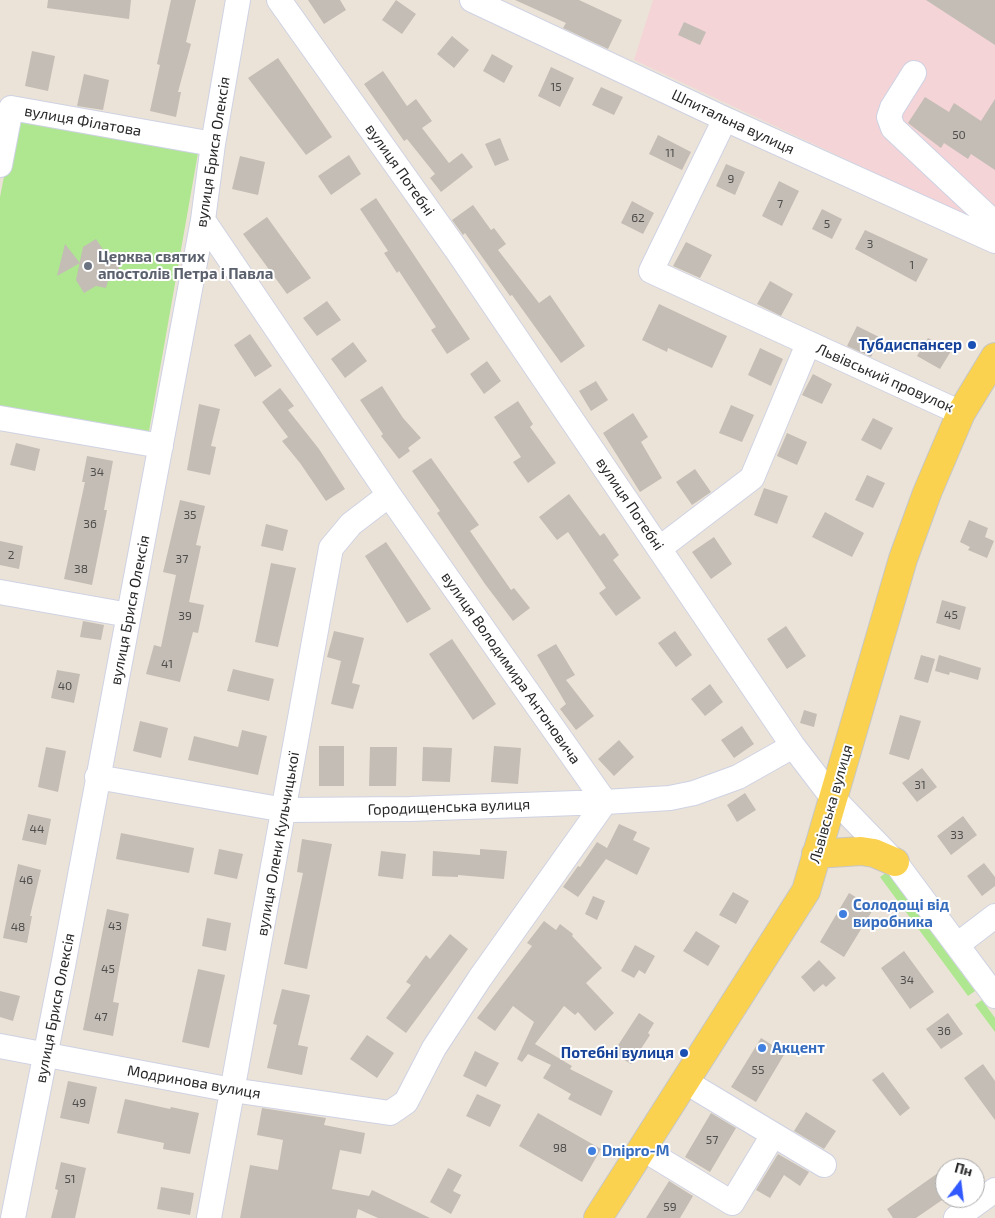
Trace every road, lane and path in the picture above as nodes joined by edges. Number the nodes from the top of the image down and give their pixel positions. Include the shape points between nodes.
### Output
1 (238, 0) edge
2 (279, 0) edge
3 (472, 0) edge
4 (914, 73) dead end
5 (725, 119) junction
6 (213, 144) junction
7 (0, 165) edge
8 (203, 220) junction
9 (995, 221) edge
10 (995, 241) edge
11 (808, 344) junction
12 (995, 357) edge
13 (962, 413) junction
14 (0, 418) edge
15 (161, 446) junction
16 (389, 495) junction
17 (660, 548) junction
18 (0, 592) edge
19 (129, 615) junction
20 (793, 746) junction
21 (97, 777) junction
22 (832, 797) junction
23 (605, 802) junction
24 (285, 810) junction
25 (816, 854) junction
26 (895, 862) junction
27 (995, 916) edge
28 (957, 945) junction
29 (995, 996) edge
30 (0, 1046) edge
31 (46, 1056) junction
32 (686, 1082) junction
33 (232, 1090) junction
34 (773, 1135) junction
35 (643, 1150) junction
36 (824, 1165) dead end
37 (995, 1190) edge
38 (13, 1218) edge
39 (209, 1218) edge
40 (598, 1218) edge
41 (956, 1218) edge

1 - 6 street, вулиця Брися Олексія
2 - 17 street, вулиця Потебні via 458,252
3 - 5 street, Шпитальна вулиця
4 - 9 street via 892,108 889,118 893,128
5 - 10 street, Шпитальна вулиця
5 - 11 street, Львівський провулок via 651,271
6 - 7 street, вулиця Філатова via 11,108
6 - 8 street, вулиця Брися Олексія
8 - 15 street, вулиця Брися Олексія
8 - 16 street, вулиця Володимира Антоновича
11 - 13 street, Львівський провулок
11 - 17 street, Львівський провулок via 752,478
12 - 13 main road, Львівська вулиця
13 - 22 main road, Львівська вулиця via 903,559
14 - 15 street
15 - 19 street, вулиця Брися Олексія
16 - 23 street, вулиця Володимира Антоновича
16 - 24 street, вулиця Олени Кульчицької via 351,524 331,548
17 - 20 street, вулиця Потебні
18 - 19 street
19 - 21 street, вулиця Брися Олексія
20 - 22 street, вулиця Потебні
20 - 23 street, Городищенська вулиця via 738,777 694,793 670,798
21 - 24 street, Городищенська вулиця
21 - 31 street, вулиця Брися Олексія
22 - 25 main road, Львівська вулиця
22 - 26 street, вулиця Потебні
23 - 24 street, Городищенська вулиця via 410,810
23 - 33 street, Модринова вулиця via 480,978 434,1048 406,1102 390,1113
24 - 33 street, вулиця Олени Кульчицької
25 - 26 main road via 874,853
25 - 32 main road, Львівська вулиця via 806,892
26 - 28 street, вулиця Потебні
27 - 28 street
28 - 29 street, вулиця Потебні
30 - 31 street, Модринова вулиця
31 - 33 street, Модринова вулиця
31 - 38 street, вулиця Брися Олексія
32 - 34 street
32 - 35 main road, Львівська вулиця
33 - 39 street, вулиця Олени Кульчицької
34 - 35 street via 732,1203
34 - 36 street
35 - 40 main road, Львівська вулиця
37 - 41 street

